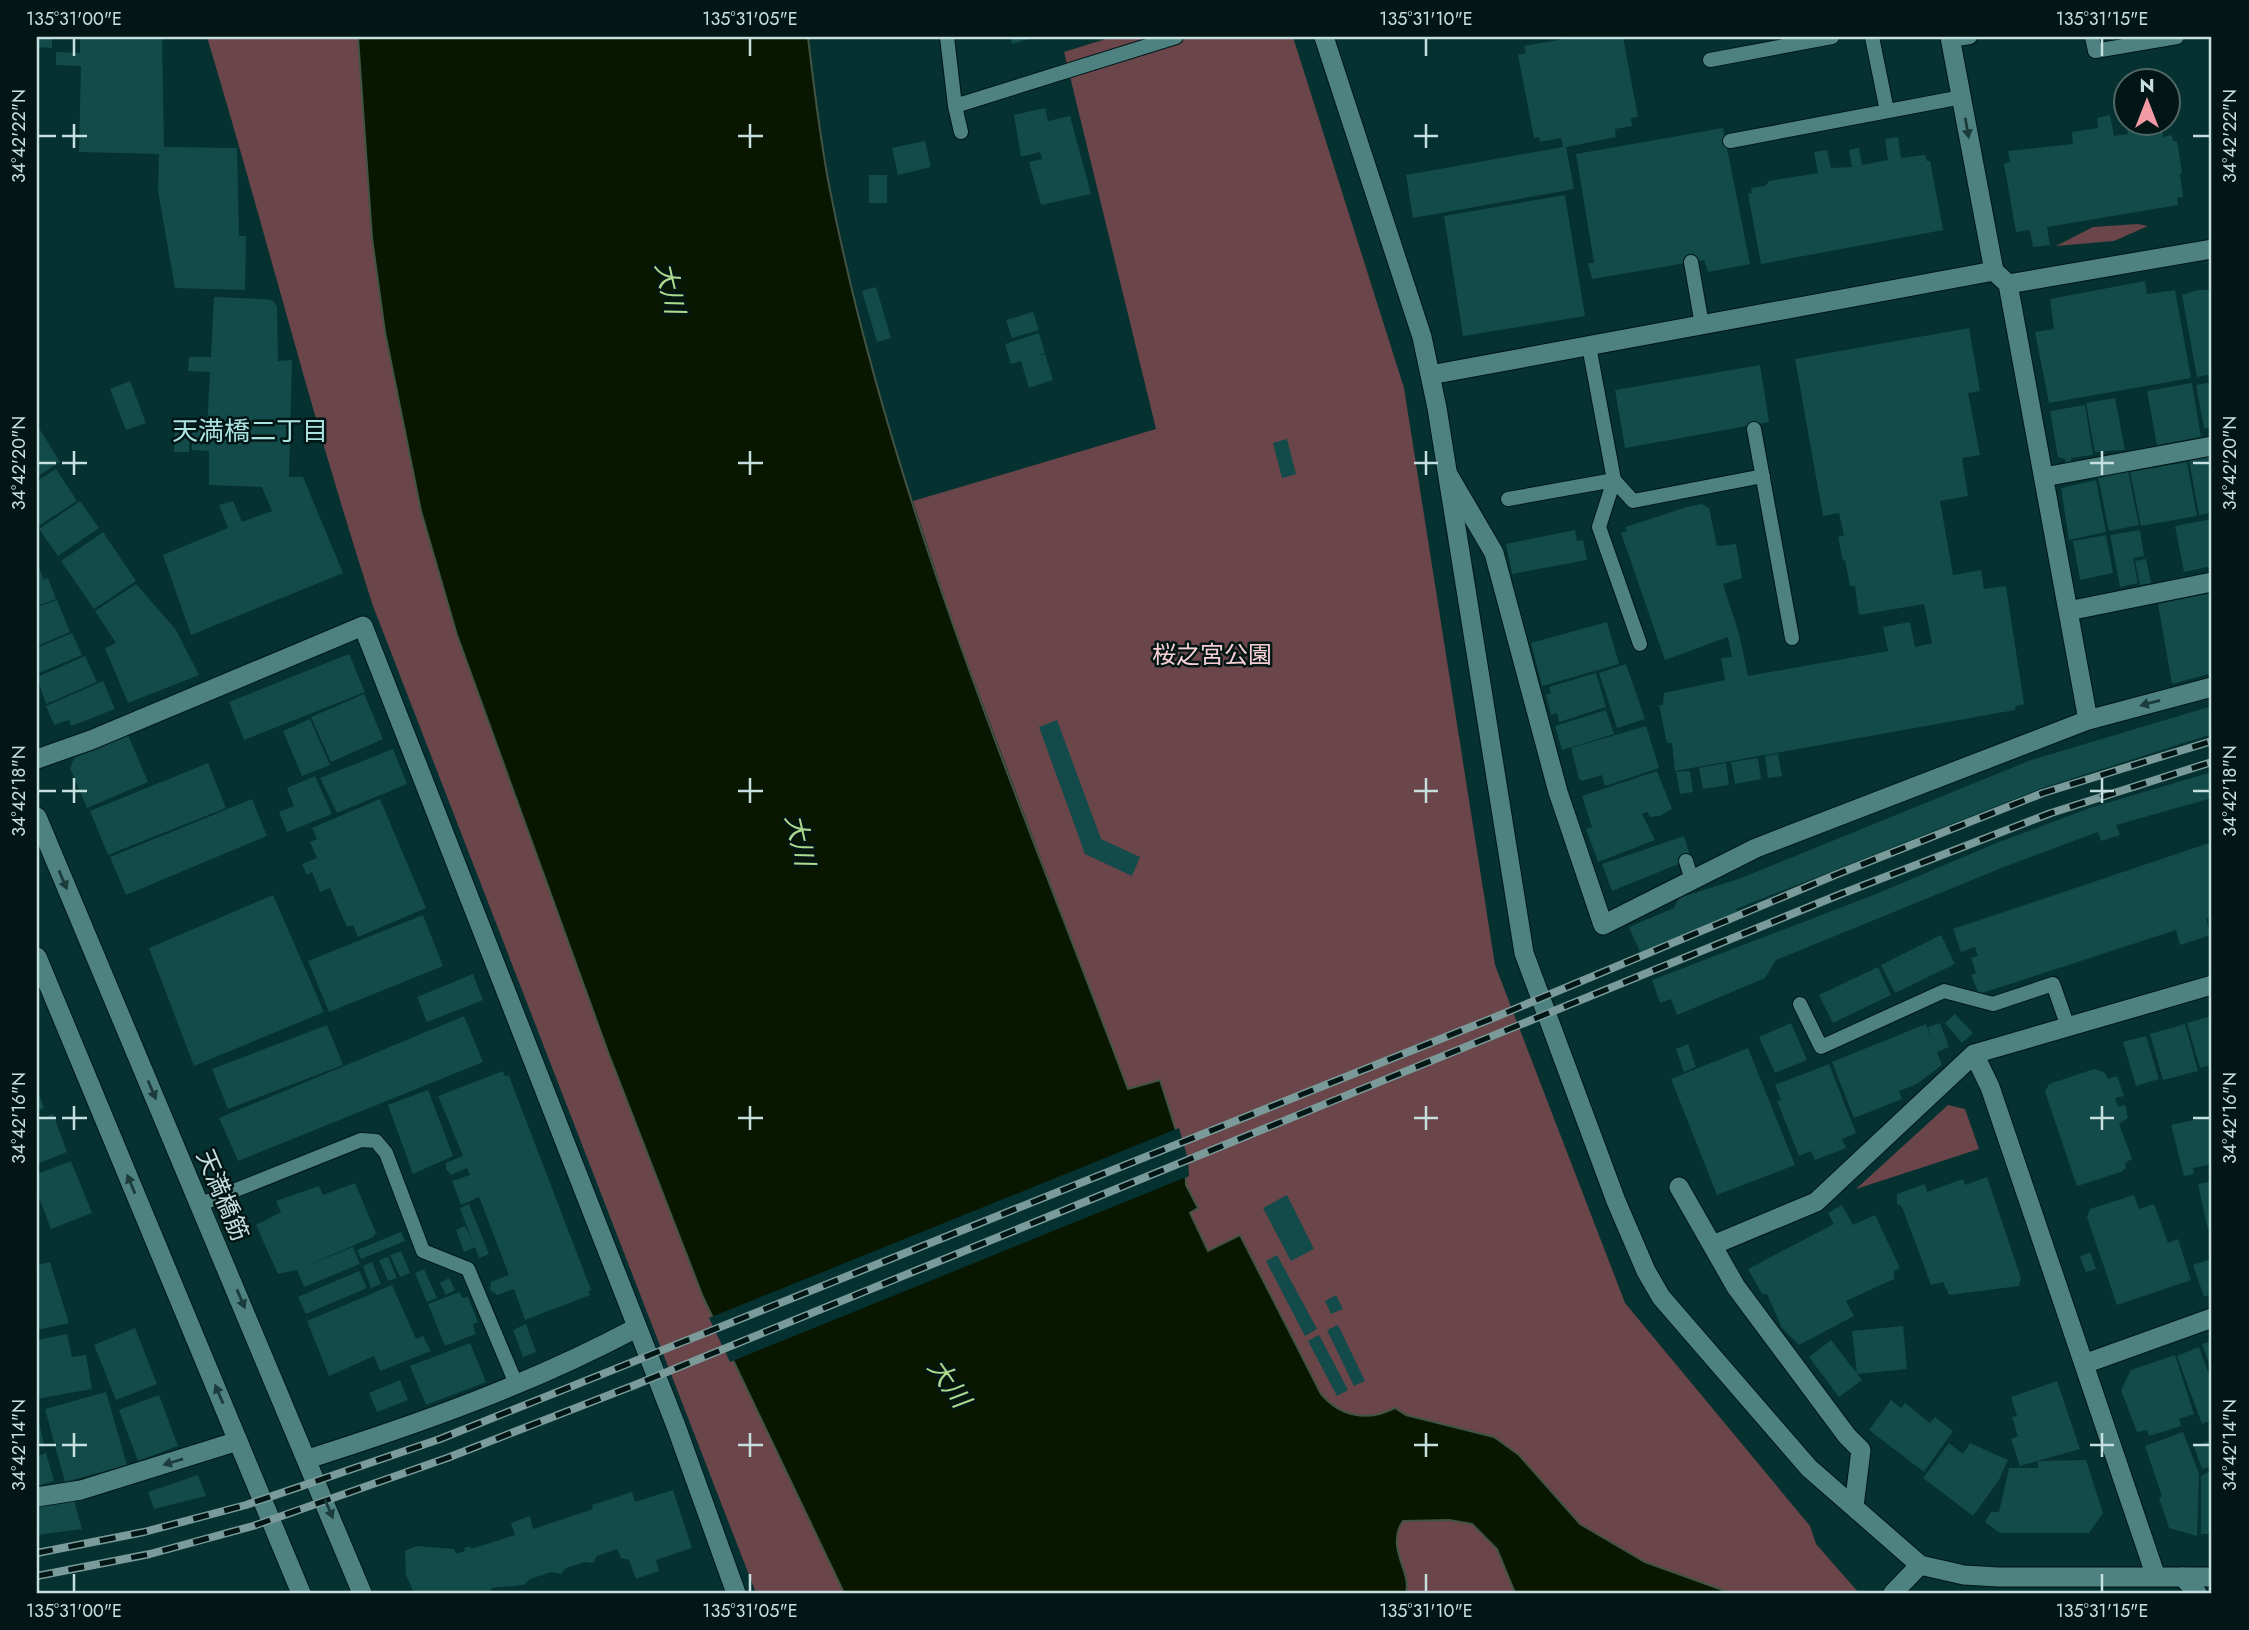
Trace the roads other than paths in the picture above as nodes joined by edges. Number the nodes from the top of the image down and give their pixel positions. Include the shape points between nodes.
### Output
1 (947, 37) edge
2 (1176, 37) edge
3 (1324, 37) edge
4 (1832, 37) edge
5 (1872, 37) edge
6 (2092, 37) edge
7 (2177, 37) edge
8 (1957, 38) edge
9 (1710, 60) dead end
10 (1962, 97) junction
11 (955, 106) junction
12 (1887, 111) junction
13 (961, 132) dead end
14 (1730, 141) dead end
15 (2212, 249) edge
16 (1690, 262) dead end
17 (2001, 278) junction
18 (1702, 325) junction
19 (1589, 346) junction
20 (1430, 375) junction
21 (1754, 429) dead end
22 (2212, 446) edge
23 (1447, 472) junction
24 (1763, 476) junction
25 (2044, 477) junction
26 (1614, 480) junction
27 (1508, 499) dead end
28 (2212, 582) edge
29 (2068, 611) junction
30 (1792, 638) dead end
31 (1640, 644) dead end
32 (2212, 687) edge
33 (2088, 720) junction
34 (37, 759) edge
35 (37, 817) edge
36 (1686, 861) dead end
37 (1692, 880) junction
38 (37, 957) edge
39 (2212, 985) edge
40 (1800, 1004) dead end
41 (2068, 1027) junction
42 (1974, 1055) junction
43 (1679, 1187) dead end
44 (201, 1204) junction
45 (1713, 1245) junction
46 (2212, 1318) edge
47 (636, 1328) junction
48 (2084, 1364) junction
49 (517, 1386) junction
50 (238, 1441) junction
51 (308, 1459) junction
52 (37, 1497) edge
53 (1854, 1506) junction
54 (1920, 1565) junction
55 (1998, 1577) junction
56 (2156, 1577) junction
57 (2183, 1577) junction
58 (2212, 1577) edge
59 (301, 1593) edge
60 (362, 1593) edge
61 (736, 1593) edge
62 (1893, 1593) edge
63 (2015, 1593) edge
64 (2197, 1593) edge

1 - 11 lane
2 - 11 lane
3 - 20 street via 1422,337
4 - 9 lane
5 - 12 lane
6 - 7 lane via 2095,51
8 - 10 street
10 - 12 lane
10 -> 17 street
11 - 13 lane
12 - 14 lane
15 - 17 street
16 - 18 lane
17 - 18 street
17 - 25 street
18 - 19 street
19 - 20 street
19 - 26 lane
20 - 23 street
21 - 24 lane
22 - 25 street
23 - 37 street via 1494,553 1558,792 1603,925
23 - 53 street via 1524,953 1616,1201 1661,1297 1809,1468
24 - 26 lane via 1633,501
24 - 30 lane
25 - 29 street
26 - 27 lane
26 - 31 lane via 1599,527
28 - 29 street
29 - 33 street
32 -> 33 street
33 - 37 street via 1756,848
34 - 47 street via 363,626
35 -> 44 street, 天満橋筋
36 - 37 lane
50 -> 38 street
39 - 41 street
40 - 41 lane via 1821,1047 1944,991 1993,1004 2053,984
41 - 42 street
42 - 45 street via 1816,1202
42 - 48 street via 1990,1087
43 - 45 street
44 - 49 lane via 361,1140 376,1141 386,1153 423,1251 468,1269
44 -> 51 street, 天満橋筋
45 - 53 street via 1736,1287 1861,1450
46 - 48 street
47 - 49 street
47 - 61 street
48 - 56 street
49 - 51 street
50 -> 52 street via 82,1490
50 - 59 street
51 -> 60 street, 天満橋筋
53 - 54 street
54 - 55 street
54 - 62 street
55 - 56 street
55 - 63 street
56 - 57 street
57 - 58 street
57 - 64 street

